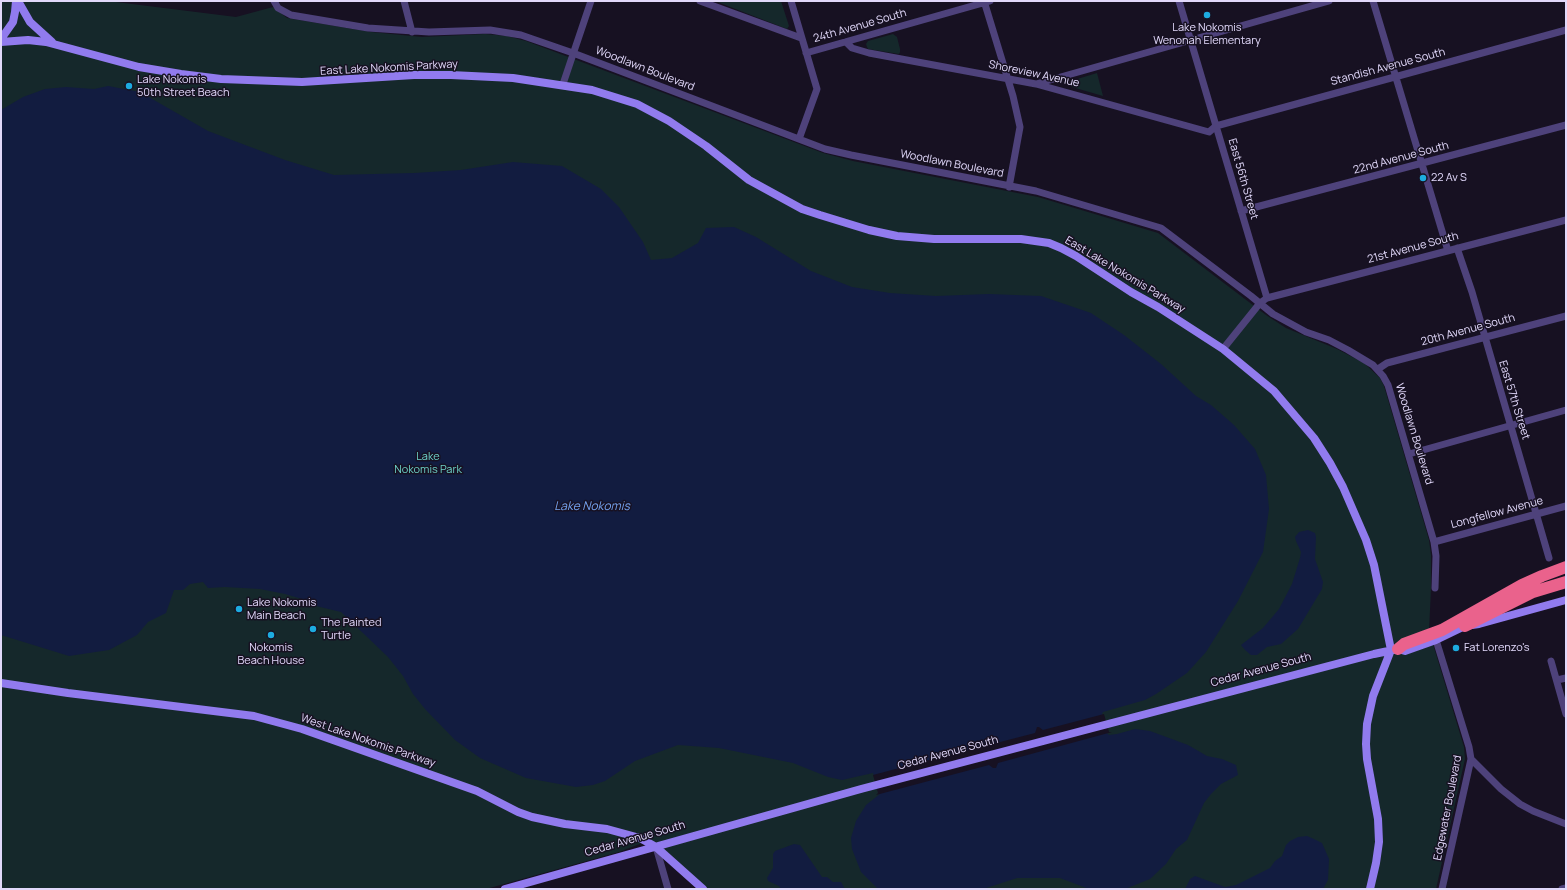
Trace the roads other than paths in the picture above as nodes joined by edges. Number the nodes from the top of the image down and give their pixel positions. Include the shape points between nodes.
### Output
1 (17, 1) edge
2 (274, 1) edge
3 (404, 1) edge
4 (592, 1) edge
5 (700, 1) edge
6 (791, 1) edge
7 (986, 1) edge
8 (1179, 1) edge
9 (1329, 1) edge
10 (1372, 1) edge
11 (1566, 30) edge
12 (412, 32) junction
13 (801, 38) junction
14 (1, 39) edge
15 (1190, 40) junction
16 (1, 42) edge
17 (846, 42) junction
18 (54, 43) junction
19 (573, 53) junction
20 (806, 53) junction
21 (1395, 77) junction
22 (1008, 79) junction
23 (563, 84) junction
24 (1036, 84) junction
25 (1566, 125) edge
26 (1216, 126) junction
27 (799, 139) junction
28 (1422, 164) junction
29 (1009, 186) junction
30 (1241, 211) junction
31 (1566, 220) edge
32 (1457, 248) junction
33 (1448, 250) junction
34 (1267, 298) junction
35 (1260, 303) junction
36 (1566, 316) edge
37 (1484, 337) junction
38 (1223, 349) junction
39 (1378, 369) junction
40 (1566, 410) edge
41 (1510, 425) junction
42 (1409, 454) junction
43 (1566, 506) edge
44 (1537, 514) junction
45 (1434, 542) junction
46 (1549, 558) dead end
47 (1566, 568) edge
48 (1566, 582) edge
49 (1435, 588) dead end
50 (1566, 600) edge
51 (1465, 626) junction
52 (1436, 640) junction
53 (1394, 649) junction
54 (1551, 661) dead end
55 (1566, 678) edge
56 (1557, 680) junction
57 (1, 683) edge
58 (1566, 714) edge
59 (1471, 759) junction
60 (1566, 824) edge
61 (656, 847) junction
62 (1566, 888) edge
63 (505, 889) edge
64 (668, 889) edge
65 (703, 889) edge
66 (1370, 889) edge
67 (1442, 889) edge
68 (1562, 889) edge

1 - 14 street via 13,22
1 - 18 street via 30,22
2 - 12 street, Woodlawn Boulevard via 278,8 297,16 368,28
3 - 12 street
4 - 19 street
5 - 13 street
6 - 13 street
7 - 17 street, 24th Avenue South
7 - 22 street
8 - 15 street, East 56th Street
9 - 15 street
10 - 21 street
11 - 21 street, Standish Avenue South
12 - 19 street, Woodlawn Boulevard via 501,31
13 - 20 street
15 - 24 street
15 - 26 street, East 56th Street
16 - 18 street, East Lake Nokomis Parkway via 31,40
17 - 20 street, 24th Avenue South
17 - 22 street, Shoreview Avenue via 852,48 869,53
18 - 23 street, East Lake Nokomis Parkway via 139,67 225,79 308,82 451,75
19 - 23 street
19 - 27 street, Woodlawn Boulevard
20 - 27 street via 817,89
21 - 26 street, Standish Avenue South
21 - 28 street
22 - 24 street, Shoreview Avenue
22 - 29 street via 1020,127
23 - 38 street, East Lake Nokomis Parkway via 637,104 669,121 706,146 749,180 802,208 840,222 897,236 934,239 1021,239 1061,248
24 - 26 street, Shoreview Avenue via 1209,132
25 - 28 street, 22nd Avenue South
26 - 30 street, East 56th Street
27 - 29 street, Woodlawn Boulevard via 851,155
28 - 30 street, 22nd Avenue South
28 - 33 street
29 - 35 street, Woodlawn Boulevard via 1036,191 1161,228
30 - 34 street, East 56th Street
31 - 32 street, 21st Avenue South
32 - 33 street, 21st Avenue South
32 - 37 street, East 57th Street
33 - 34 street, 21st Avenue South
34 - 35 street
35 - 38 street
35 - 39 street, Woodlawn Boulevard via 1289,324 1339,345
36 - 37 street, 20th Avenue South
37 - 39 street, 20th Avenue South via 1388,363
37 - 41 street, East 57th Street
38 - 53 street, East Lake Nokomis Parkway via 1274,391 1314,438 1330,462 1356,514 1374,565
39 - 42 street, Woodlawn Boulevard via 1388,385
40 - 41 street
41 - 42 street
41 - 44 street, East 57th Street
42 - 45 street, Woodlawn Boulevard
43 - 44 street, Longfellow Avenue
44 - 45 street, Longfellow Avenue
44 - 46 street, East 57th Street
45 - 49 street, Woodlawn Boulevard
47 - 53 highway, Cedar Avenue South via 1522,585 1442,630
48 - 51 highway, Cedar Avenue South via 1533,592
50 - 51 street
51 - 52 street, Cedar Avenue South
52 - 53 street, Cedar Avenue South via 1406,651
52 - 59 street, Edgewater Boulevard
53 - 61 street, Cedar Avenue South via 861,789
53 - 66 street via 1373,696 1367,724 1367,759 1378,819 1379,842
54 - 56 street
55 - 56 street
56 - 58 street
57 - 61 street, West Lake Nokomis Parkway via 259,717 314,733 440,777 532,817 620,832 640,838
59 - 60 street via 1520,804 1533,812
59 - 67 street, Edgewater Boulevard
61 - 63 street, Cedar Avenue South
61 - 64 street
61 - 65 street, West Lake Nokomis Parkway
62 - 68 street

